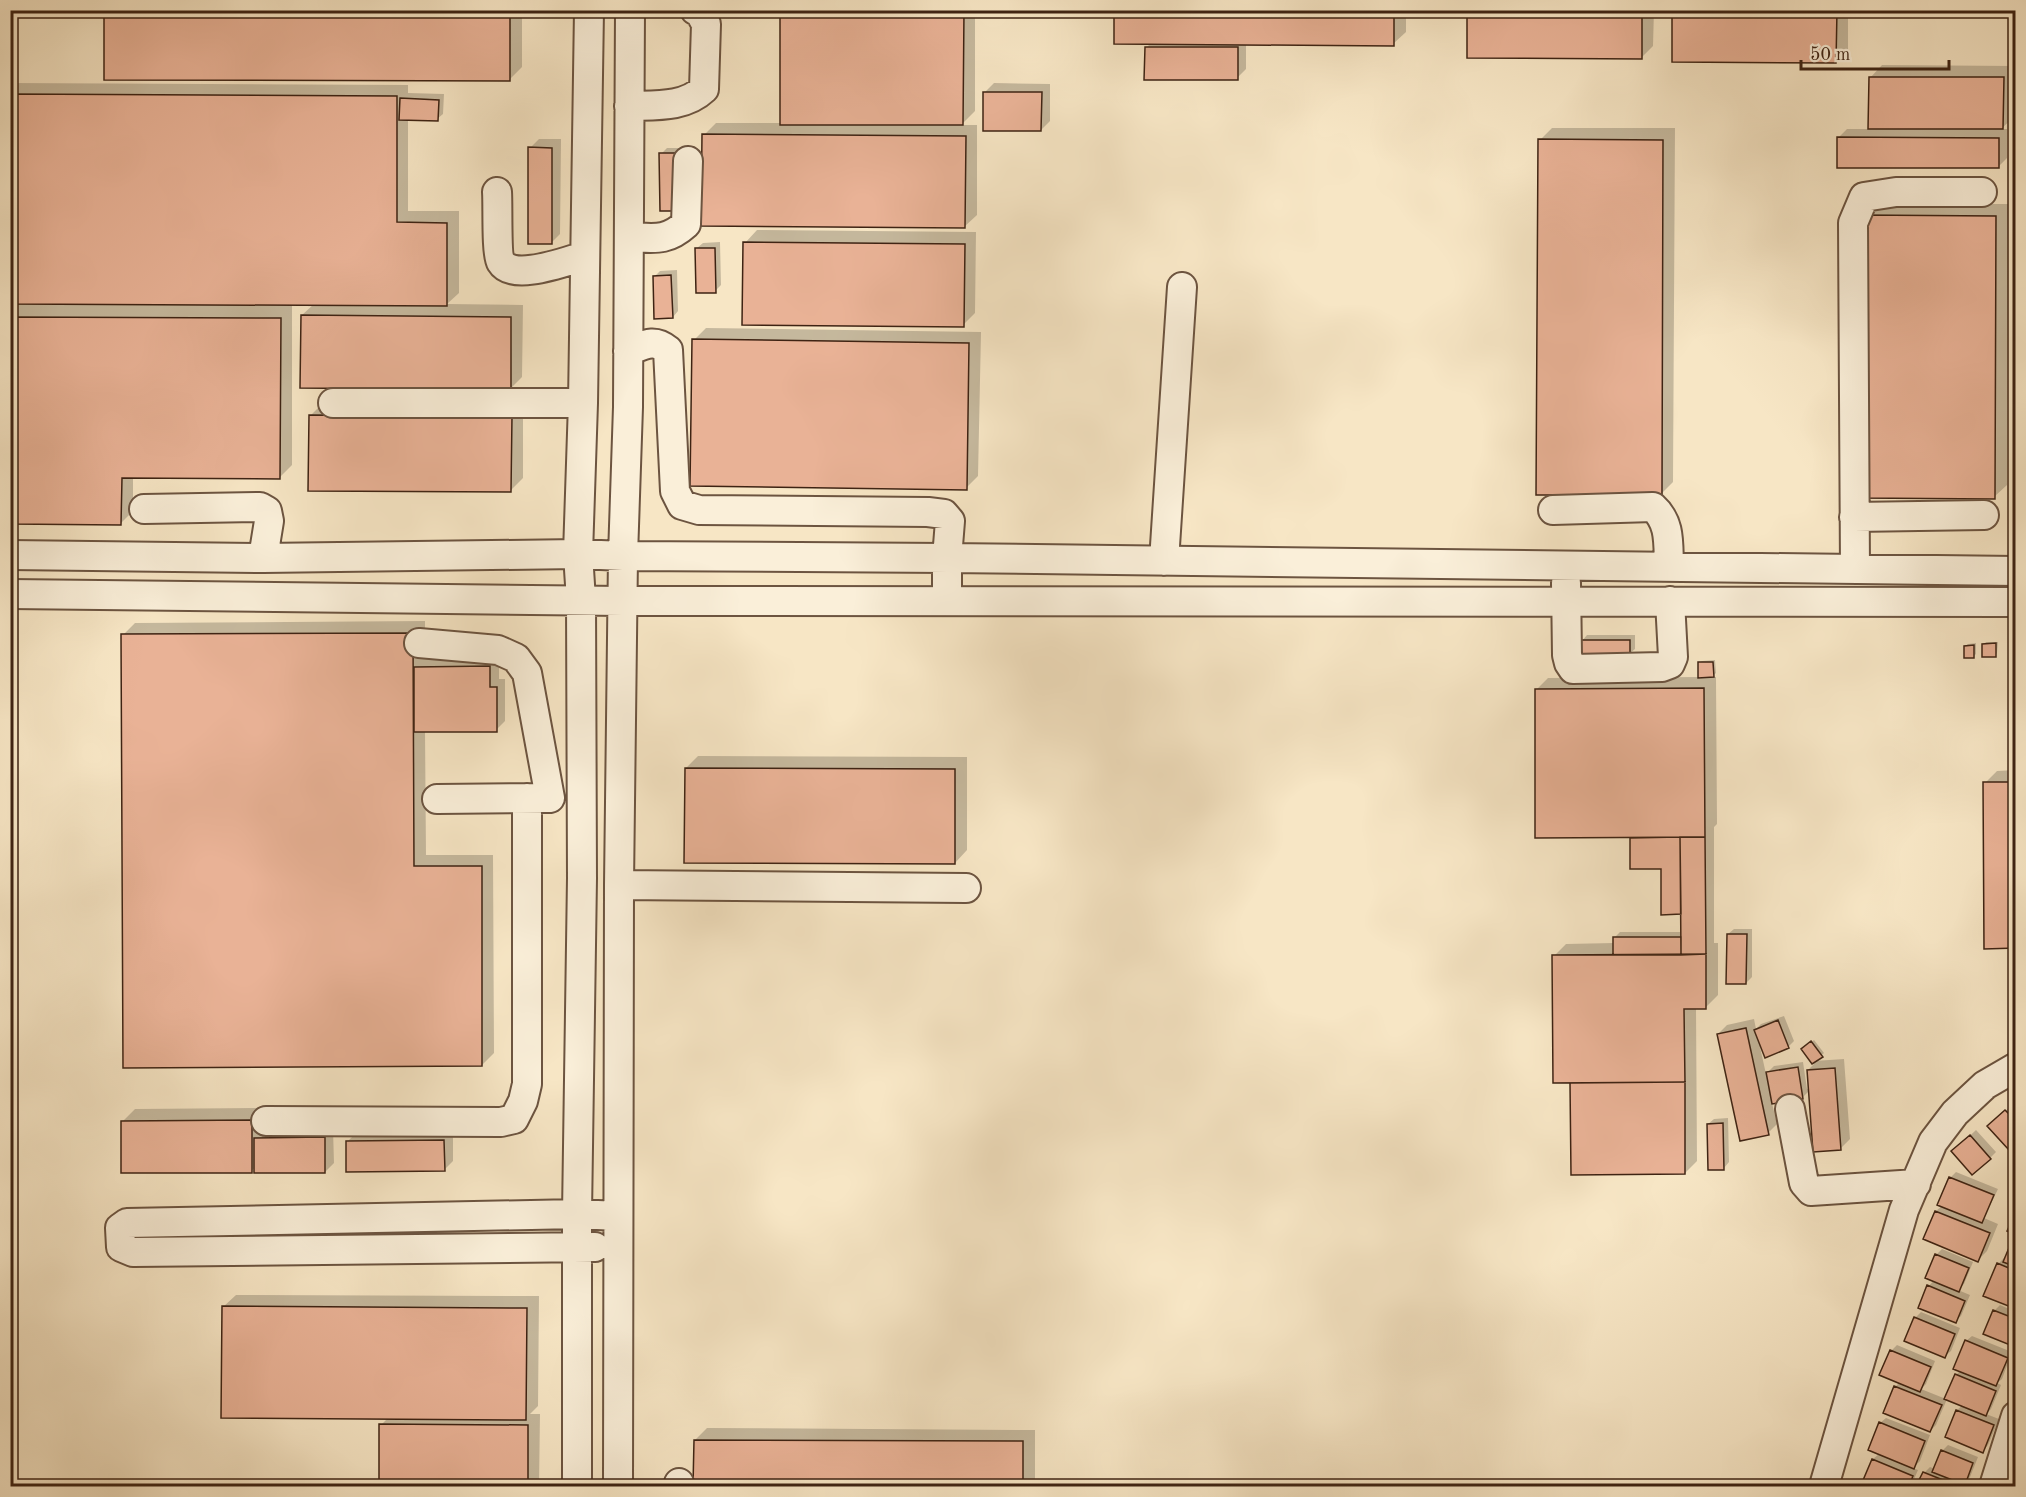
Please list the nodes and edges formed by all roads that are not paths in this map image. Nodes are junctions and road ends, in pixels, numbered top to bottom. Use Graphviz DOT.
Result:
graph roads {
  1 [pos="589,10"];
  2 [pos="630,10"];
  3 [pos="695,10"];
  4 [pos="629,106"];
  5 [pos="688,161"];
  6 [pos="497,192"];
  7 [pos="1982,192"];
  8 [pos="629,237"];
  9 [pos="585,256"];
  10 [pos="1182,286"];
  11 [pos="628,351"];
  12 [pos="333,403"];
  13 [pos="583,404"];
  14 [pos="144,509"];
  15 [pos="1553,510"];
  16 [pos="1984,515"];
  17 [pos="1854,517"];
  18 [pos="578,554"];
  19 [pos="10,555"];
  20 [pos="109,556"];
  21 [pos="623,556"];
  22 [pos="262,558"];
  23 [pos="947,558"];
  24 [pos="1164,561"];
  25 [pos="1281,562"];
  26 [pos="1567,566"];
  27 [pos="1670,567"];
  28 [pos="1855,569"];
  29 [pos="2016,571"];
  30 [pos="10,594"];
  31 [pos="105,594"];
  32 [pos="581,600"];
  33 [pos="622,601"];
  34 [pos="947,601"];
  35 [pos="1566,601"];
  36 [pos="1670,601"];
  37 [pos="1281,602"];
  38 [pos="2016,602"];
  39 [pos="419,643"];
  40 [pos="581,797"];
  41 [pos="539,798"];
  42 [pos="437,799"];
  43 [pos="619,885"];
  44 [pos="966,888"];
  45 [pos="2016,1067"];
  46 [pos="1790,1109"];
  47 [pos="266,1121"];
  48 [pos="1916,1184"];
  49 [pos="577,1214"];
  50 [pos="618,1216"];
  51 [pos="577,1246"];
  52 [pos="618,1248"];
  53 [pos="2016,1416"];
  54 [pos="577,1486"];
  55 [pos="618,1486"];
  56 [pos="1824,1486"];
  57 [pos="1994,1486"];
  1 -- 9 [label="street"];
  2 -- 4 [label="street"];
  3 -- 4 [label="street"];
  4 -- 8 [label="street"];
  5 -- 8 [label="street"];
  6 -- 9 [label="street"];
  7 -- 17 [label="street"];
  8 -- 11 [label="street"];
  9 -- 13 [label="street"];
  10 -- 24 [label="street"];
  11 -- 21 [label="street"];
  11 -- 23 [label="street"];
  12 -- 13 [label="street"];
  13 -- 18 [label="street"];
  14 -- 22 [label="street"];
  15 -- 27 [label="street"];
  16 -- 17 [label="street"];
  17 -- 28 [label="street"];
  18 -- 21 [label="street"];
  18 -- 22 [label="street"];
  18 -- 32 [label="street"];
  19 -- 20 [label="street"];
  20 -- 22 [label="street"];
  20 -- 31 [label="street"];
  21 -- 23 [label="street"];
  21 -- 33 [label="street"];
  23 -- 24 [label="street"];
  23 -- 34 [label="street"];
  24 -- 25 [label="street"];
  25 -- 26 [label="street"];
  25 -- 37 [label="street"];
  26 -- 27 [label="street"];
  26 -- 35 [label="street"];
  27 -- 28 [label="street"];
  28 -- 29 [label="street"];
  30 -- 31 [label="street"];
  31 -- 32 [label="street"];
  32 -- 33 [label="street"];
  32 -- 40 [label="street"];
  33 -- 34 [label="street"];
  33 -- 43 [label="street"];
  34 -- 37 [label="street"];
  35 -- 36 [label="street"];
  35 -- 36 [label="street"];
  35 -- 37 [label="street"];
  36 -- 38 [label="street"];
  39 -- 41 [label="street"];
  40 -- 41 [label="street"];
  40 -- 49 [label="street"];
  41 -- 42 [label="street"];
  41 -- 47 [label="street"];
  43 -- 44 [label="street"];
  43 -- 50 [label="street"];
  45 -- 48 [label="street"];
  46 -- 48 [label="street"];
  48 -- 56 [label="street"];
  49 -- 50 [label="street"];
  49 -- 51 [label="street"];
  49 -- 51 [label="street"];
  50 -- 52 [label="street"];
  51 -- 52 [label="street"];
  51 -- 54 [label="street"];
  52 -- 55 [label="street"];
  53 -- 57 [label="street"];
}
